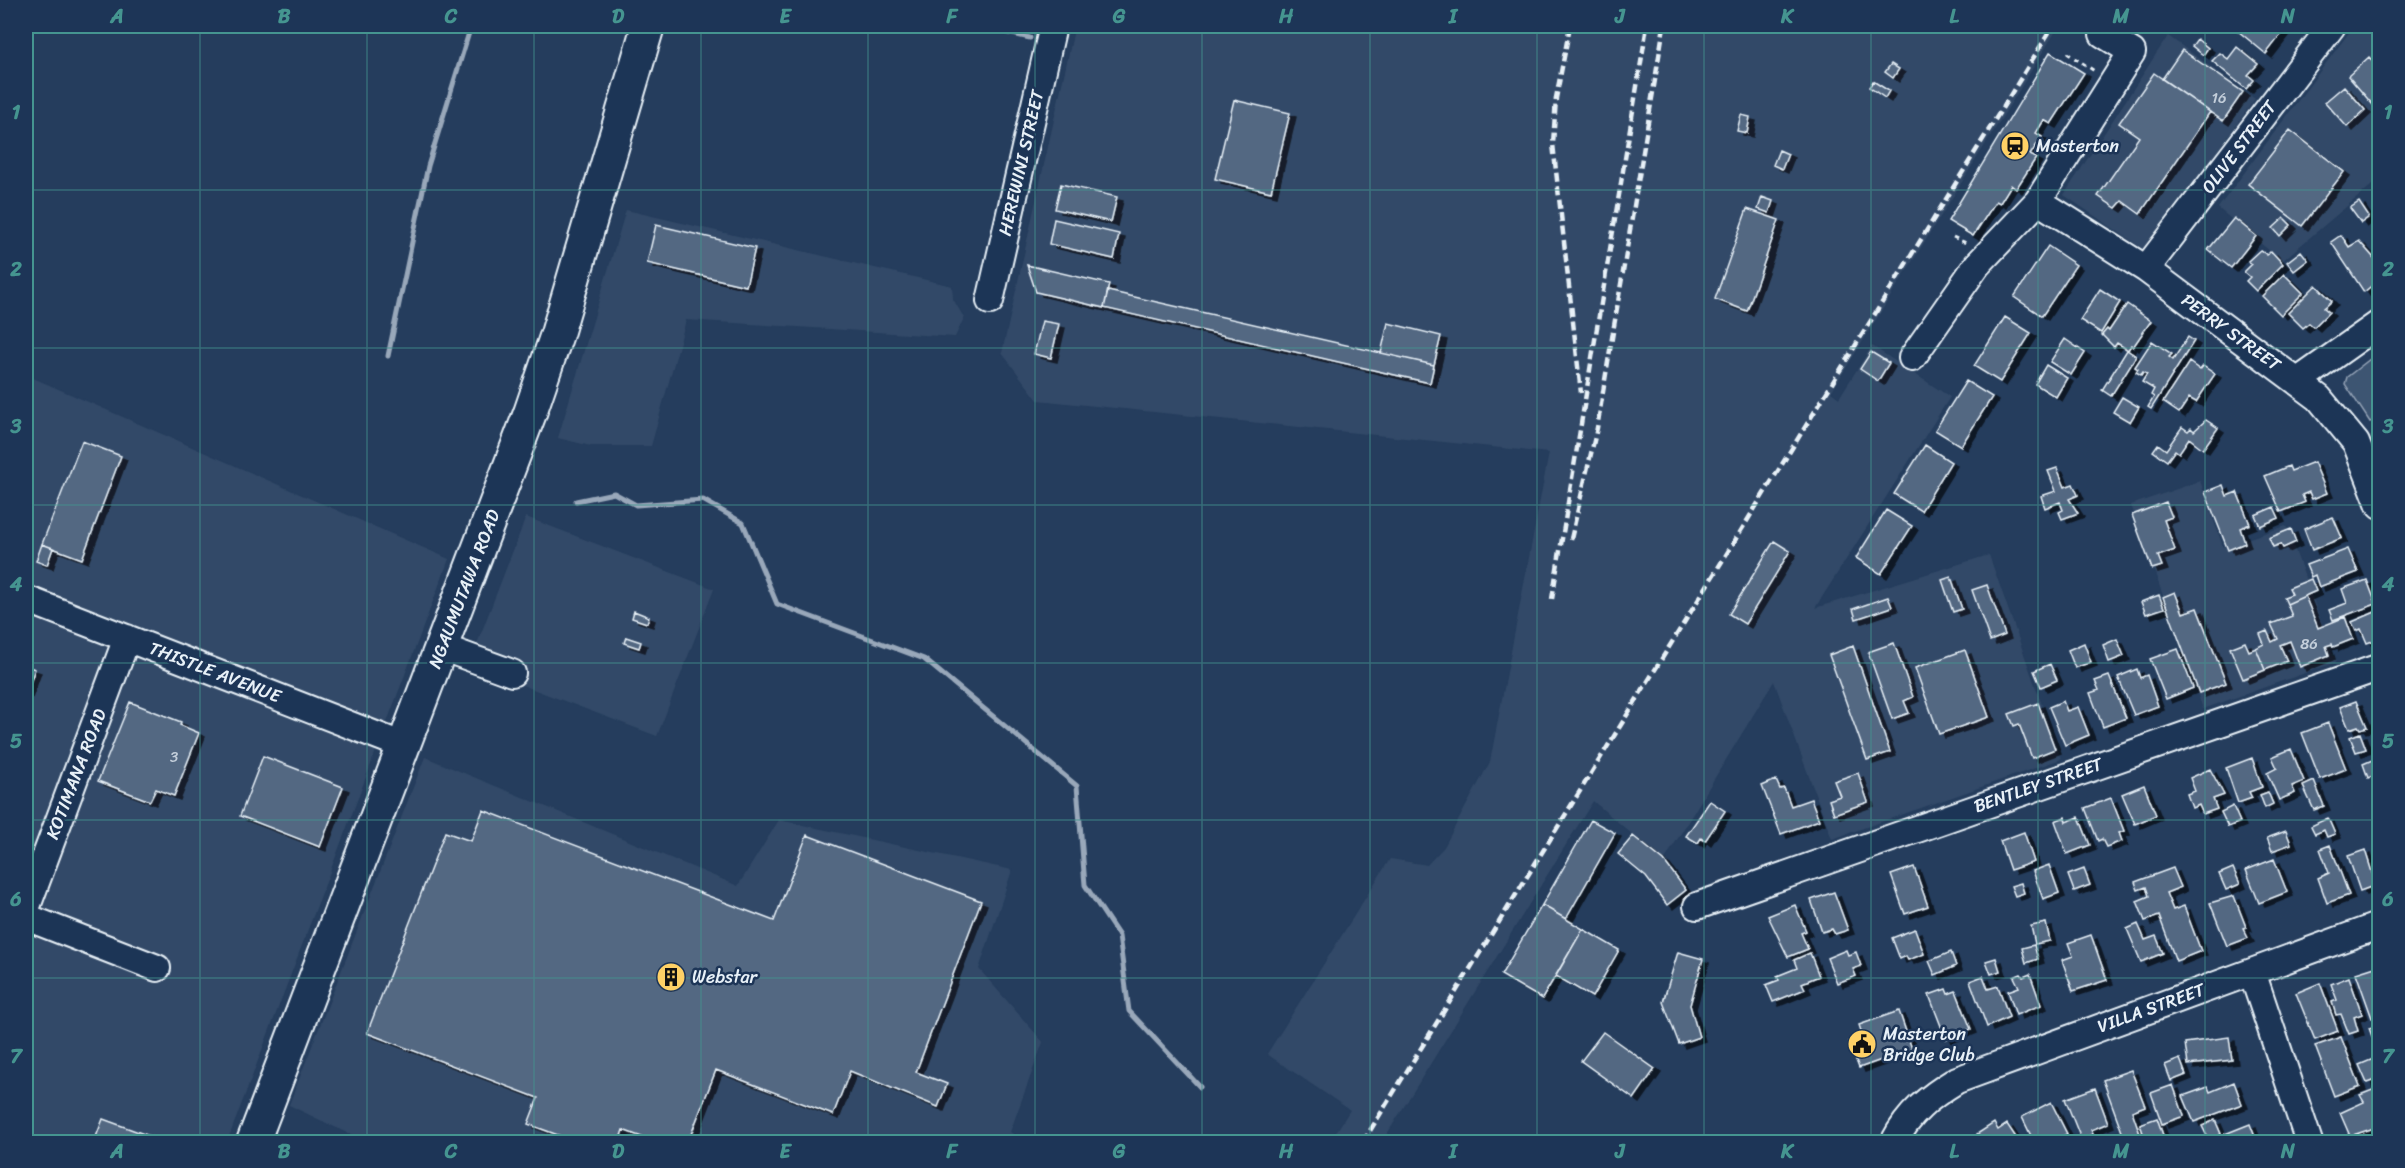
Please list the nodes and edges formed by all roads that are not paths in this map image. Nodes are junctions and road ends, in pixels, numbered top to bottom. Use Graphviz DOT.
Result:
graph roads {
  1 [pos="648,26"];
  2 [pos="1053,26"];
  3 [pos="2109,26"];
  4 [pos="2332,26"];
  5 [pos="2038,201"];
  6 [pos="2146,269"];
  7 [pos="990,301"];
  8 [pos="2379,323"];
  9 [pos="1912,358"];
  10 [pos="2298,381"];
  11 [pos="2379,505"];
  12 [pos="26,599"];
  13 [pos="127,638"];
  14 [pos="441,647"];
  15 [pos="2379,667"];
  16 [pos="512,673"];
  17 [pos="404,746"];
  18 [pos="1696,906"];
  19 [pos="26,909"];
  20 [pos="26,917"];
  21 [pos="2379,925"];
  22 [pos="157,968"];
  23 [pos="2252,972"];
  24 [pos="252,1143"];
  25 [pos="1894,1143"];
  26 [pos="2309,1143"];
  1 -- 14 [label="main road, NGAUMUTAWA ROAD"];
  2 -- 7 [label="street, HEREWINI STREET"];
  3 -- 5 [label="street"];
  4 -- 6 [label="street, OLIVE STREET"];
  5 -- 6 [label="street, PERRY STREET"];
  5 -- 9 [label="street"];
  6 -- 10 [label="street, PERRY STREET"];
  8 -- 10 [label="street"];
  10 -- 11 [label="street, PERRY STREET"];
  12 -- 13 [label="street, THISTLE AVENUE"];
  13 -- 17 [label="street, THISTLE AVENUE"];
  13 -- 19 [label="street, KOTIMANA ROAD"];
  14 -- 16 [label="street"];
  14 -- 17 [label="main road, NGAUMUTAWA ROAD"];
  15 -- 18 [label="street, BENTLEY STREET"];
  17 -- 24 [label="main road, NGAUMUTAWA ROAD"];
  20 -- 22 [label="street"];
  21 -- 23 [label="street, VILLA STREET"];
  23 -- 25 [label="street, VILLA STREET"];
  23 -- 26 [label="street"];
}
